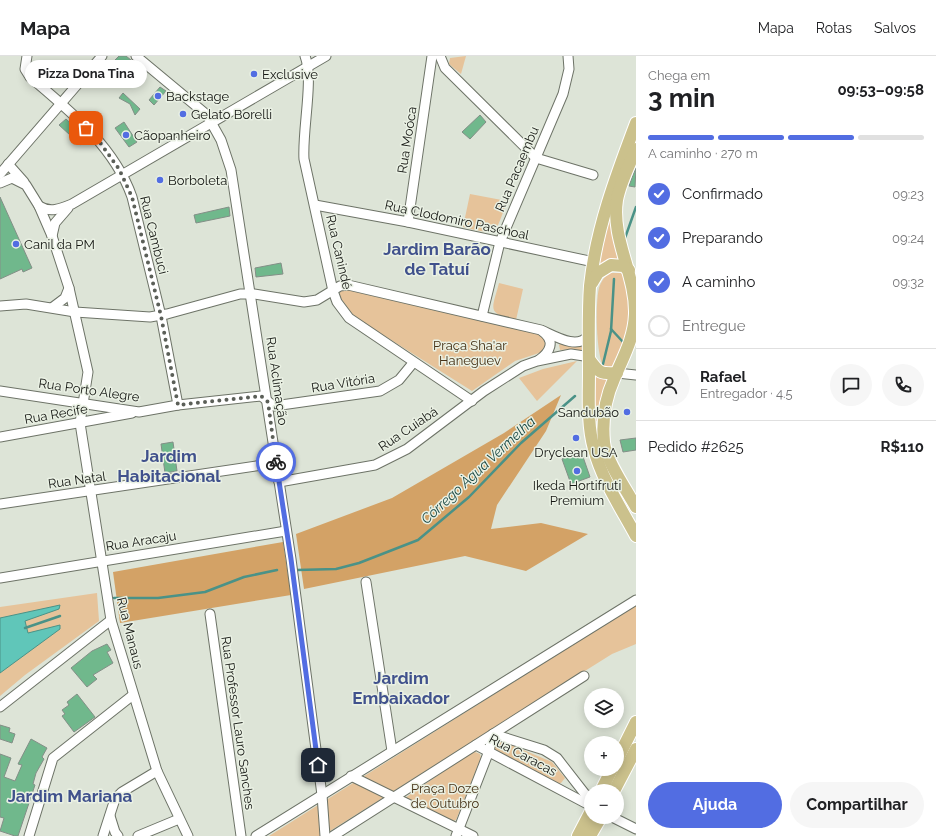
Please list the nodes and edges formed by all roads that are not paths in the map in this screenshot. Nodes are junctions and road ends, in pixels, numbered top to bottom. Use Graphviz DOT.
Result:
graph roads {
  1 [pos="102,56"];
  2 [pos="136,56"];
  3 [pos="305,56"];
  4 [pos="326,56"];
  5 [pos="440,56"];
  6 [pos="568,56"];
  7 [pos="26,59"];
  8 [pos="431,61"];
  9 [pos="308,66"];
  10 [pos="445,68"];
  11 [pos="61,104"];
  12 [pos="212,122"];
  13 [pos="636,123"];
  14 [pos="636,149"];
  15 [pos="536,158"];
  16 [pos="8,164"];
  17 [pos="0,174"];
  18 [pos="122,174"];
  19 [pos="593,175"];
  20 [pos="0,183"];
  21 [pos="26,185"];
  22 [pos="72,204"];
  23 [pos="315,205"];
  24 [pos="39,206"];
  25 [pos="408,222"];
  26 [pos="52,236"];
  27 [pos="500,242"];
  28 [pos="594,262"];
  29 [pos="633,271"];
  30 [pos="590,286"];
  31 [pos="69,288"];
  32 [pos="333,291"];
  33 [pos="249,294"];
  34 [pos="0,306"];
  35 [pos="53,307"];
  36 [pos="75,312"];
  37 [pos="161,316"];
  38 [pos="482,316"];
  39 [pos="541,330"];
  40 [pos="588,336"];
  41 [pos="589,359"];
  42 [pos="537,361"];
  43 [pos="413,363"];
  44 [pos="617,373"];
  45 [pos="636,375"];
  46 [pos="0,391"];
  47 [pos="472,401"];
  48 [pos="84,402"];
  49 [pos="268,402"];
  50 [pos="178,405"];
  51 [pos="139,412"];
  52 [pos="80,423"];
  53 [pos="0,437"];
  54 [pos="276,463"];
  55 [pos="279,482"];
  56 [pos="90,491"];
  57 [pos="0,504"];
  58 [pos="636,507"];
  59 [pos="286,530"];
  60 [pos="636,536"];
  61 [pos="101,561"];
  62 [pos="0,578"];
  63 [pos="366,582"];
  64 [pos="636,600"];
  65 [pos="210,614"];
  66 [pos="111,620"];
  67 [pos="584,676"];
  68 [pos="133,695"];
  69 [pos="0,707"];
  70 [pos="636,722"];
  71 [pos="509,724"];
  72 [pos="493,734"];
  73 [pos="505,739"];
  74 [pos="476,745"];
  75 [pos="624,746"];
  76 [pos="636,749"];
  77 [pos="392,751"];
  78 [pos="489,751"];
  79 [pos="157,771"];
  80 [pos="569,775"];
  81 [pos="351,776"];
  82 [pos="618,784"];
  83 [pos="557,787"];
  84 [pos="584,793"];
  85 [pos="322,795"];
  86 [pos="392,798"];
  87 [pos="584,802"];
  88 [pos="110,816"];
  89 [pos="179,819"];
  90 [pos="624,823"];
  91 [pos="584,824"];
  92 [pos="597,824"];
  93 [pos="636,829"];
  94 [pos="458,832"];
  95 [pos="29,836"];
  96 [pos="103,836"];
  97 [pos="118,836"];
  98 [pos="138,836"];
  99 [pos="188,836"];
  100 [pos="241,836"];
  101 [pos="256,836"];
  102 [pos="325,836"];
  103 [pos="333,836"];
  104 [pos="473,836"];
  105 [pos="578,836"];
  106 [pos="590,836"];
  1 -- 11 [label="street"];
  2 -- 12 [label="street, Rua Aclimação"];
  3 -- 9 [label="street, Rua Canindé"];
  4 -- 9 [label="street"];
  5 -- 10 [label="street"];
  6 -- 15 [label="street, Rua Pacaembu"];
  7 -- 11 [label="street, Rua Cambuci"];
  8 -- 10 [label="street"];
  8 -- 25 [label="street, Rua Moóca"];
  9 -- 12 [label="street"];
  9 -- 23 [label="street, Rua Canindé"];
  10 -- 15 [label="street"];
  11 -- 16 [label="street"];
  11 -- 18 [label="street, Rua Cambuci"];
  12 -- 18 [label="street"];
  12 -- 33 [label="street, Rua Aclimação"];
  13 -- 28 [label="main road"];
  14 -- 29 [label="main road"];
  15 -- 19 [label="street"];
  15 -- 27 [label="street, Rua Pacaembu"];
  16 -- 17 [label="street"];
  16 -- 21 [label="street, Rua Manaus"];
  18 -- 22 [label="street"];
  18 -- 37 [label="street, Rua Cambuci"];
  20 -- 21 [label="street"];
  21 -- 24 [label="street, Rua Manaus"];
  22 -- 24 [label="street"];
  22 -- 26 [label="street"];
  23 -- 25 [label="street, Rua Clodomiro Paschoal"];
  23 -- 32 [label="street, Rua Canindé"];
  24 -- 26 [label="street, Rua Manaus"];
  25 -- 27 [label="street, Rua Clodomiro Paschoal"];
  26 -- 31 [label="street, Rua Manaus"];
  27 -- 28 [label="street, Rua Clodomiro Paschoal"];
  27 -- 38 [label="street, Rua Pacaembu"];
  28 -- 30 [label="main road"];
  29 -- 30 [label="main road"];
  29 -- 44 [label="main road"];
  30 -- 40 [label="main road"];
  31 -- 35 [label="street"];
  31 -- 36 [label="street, Rua Manaus"];
  32 -- 33 [label="street"];
  32 -- 38 [label="street"];
  32 -- 43 [label="street, Rua Canindé"];
  33 -- 37 [label="street"];
  33 -- 49 [label="street, Rua Aclimação"];
  34 -- 35 [label="street"];
  35 -- 36 [label="street"];
  36 -- 37 [label="street"];
  36 -- 48 [label="street, Rua Manaus"];
  37 -- 50 [label="street, Rua Cambuci"];
  38 -- 39 [label="street"];
  39 -- 40 [label="street"];
  39 -- 42 [label="street, Rua Cuiabá"];
  40 -- 41 [label="main road"];
  41 -- 42 [label="street, Rua Cuiabá"];
  41 -- 44 [label="main road"];
  41 -- 60 [label="main road"];
  42 -- 47 [label="street, Rua Cuiabá"];
  43 -- 47 [label="street, Rua Canindé"];
  43 -- 49 [label="street, Rua Vitória"];
  44 -- 45 [label="street"];
  44 -- 58 [label="main road"];
  46 -- 48 [label="street, Rua Porto Alegre"];
  47 -- 55 [label="street, Rua Cuiabá"];
  48 -- 51 [label="street, Rua Porto Alegre"];
  48 -- 52 [label="street, Rua Manaus"];
  49 -- 50 [label="street, Rua Porto Alegre"];
  49 -- 54 [label="street, Rua Aclimação"];
  50 -- 51 [label="street, Rua Porto Alegre"];
  51 -- 52 [label="street, Rua Recife"];
  52 -- 53 [label="street, Rua Recife"];
  52 -- 56 [label="street, Rua Manaus"];
  54 -- 55 [label="street, Rua Aclimação"];
  54 -- 56 [label="street, Rua Natal"];
  55 -- 59 [label="street, Rua Aclimação"];
  56 -- 57 [label="street, Rua Natal"];
  56 -- 61 [label="street, Rua Manaus"];
  59 -- 61 [label="street, Rua Aracaju"];
  59 -- 85 [label="street, Rua Aclimação"];
  61 -- 62 [label="street, Rua Aracaju"];
  61 -- 66 [label="street, Rua Manaus"];
  63 -- 77 [label="street"];
  64 -- 77 [label="street"];
  65 -- 100 [label="street, Rua Professor Lauro Sanches"];
  66 -- 68 [label="street, Rua Manaus"];
  66 -- 69 [label="street"];
  67 -- 71 [label="street"];
  68 -- 79 [label="street, Rua Manaus"];
  68 -- 95 [label="street"];
  70 -- 75 [label="main road"];
  71 -- 72 [label="street"];
  71 -- 73 [label="street"];
  72 -- 73 [label="street"];
  72 -- 74 [label="street"];
  72 -- 78 [label="street"];
  73 -- 80 [label="street"];
  74 -- 78 [label="street, Rua Caracas"];
  74 -- 86 [label="street"];
  76 -- 82 [label="main road"];
  77 -- 81 [label="street"];
  78 -- 83 [label="street, Rua Caracas"];
  78 -- 94 [label="street"];
  79 -- 88 [label="street"];
  79 -- 89 [label="street, Rua Manaus"];
  80 -- 83 [label="street, Rua Caracas"];
  80 -- 84 [label="street"];
  81 -- 85 [label="street"];
  81 -- 86 [label="street"];
  83 -- 87 [label="street, Rua Caracas"];
  85 -- 101 [label="street"];
  85 -- 102 [label="street, Rua Aclimação"];
  86 -- 94 [label="street"];
  86 -- 103 [label="street"];
  88 -- 96 [label="street"];
  88 -- 97 [label="street"];
  89 -- 98 [label="street"];
  89 -- 99 [label="street, Rua Manaus"];
  90 -- 93 [label="street"];
  91 -- 105 [label="main road"];
  92 -- 106 [label="main road"];
  94 -- 104 [label="street"];
}
